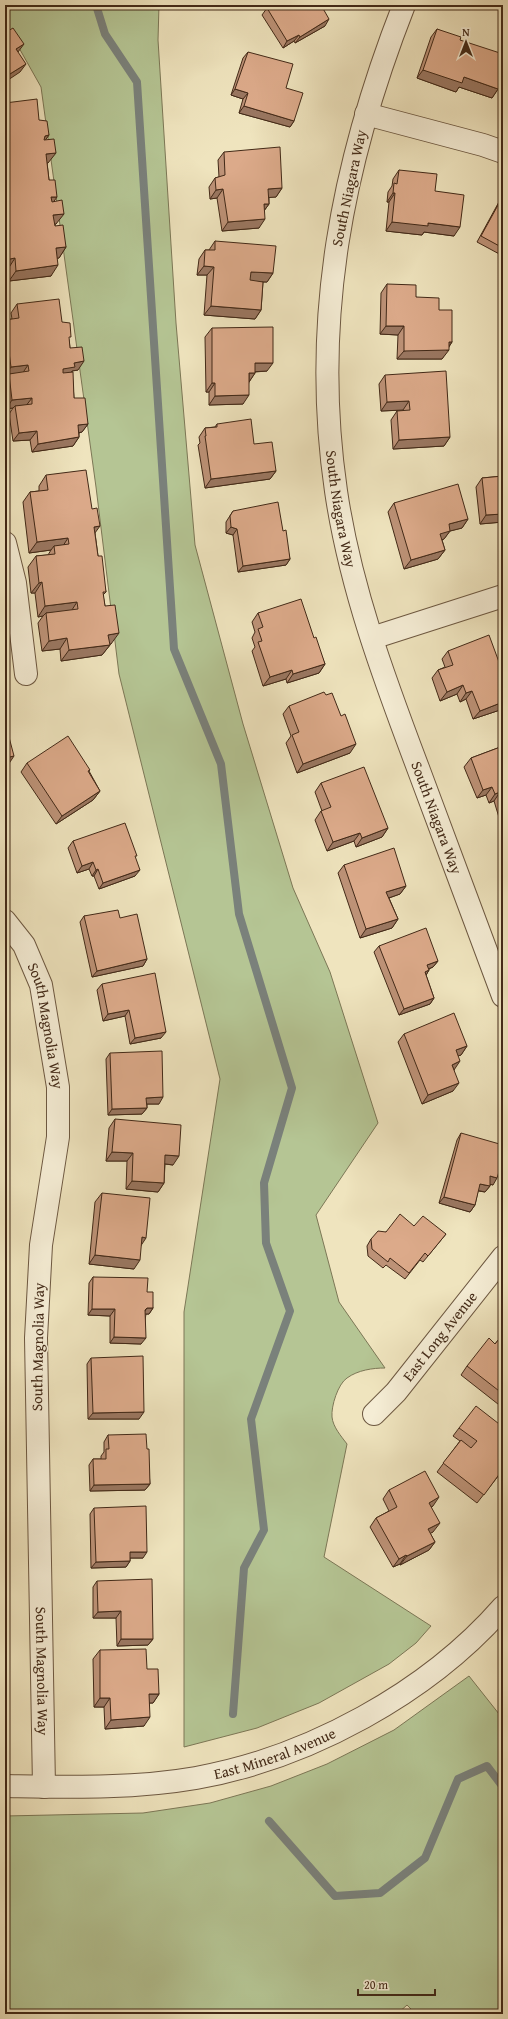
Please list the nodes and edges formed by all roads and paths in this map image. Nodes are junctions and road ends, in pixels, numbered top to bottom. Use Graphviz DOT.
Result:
graph roads {
  1 [pos="404,5"];
  2 [pos="366,114"];
  3 [pos="503,152"];
  4 [pos="5,543"];
  5 [pos="503,596"];
  6 [pos="372,638"];
  7 [pos="26,674"];
  8 [pos="5,921"];
  9 [pos="503,996"];
  10 [pos="503,1257"];
  11 [pos="374,1414"];
  12 [pos="503,1607"];
  13 [pos="5,1786"];
  14 [pos="44,1787"];
  1 -- 2 [label="street, South Niagara Way"];
  2 -- 3 [label="street"];
  2 -- 6 [label="street, South Niagara Way"];
  4 -- 7 [label="street"];
  5 -- 6 [label="street"];
  6 -- 9 [label="street, South Niagara Way"];
  8 -- 14 [label="street, South Magnolia Way"];
  10 -- 11 [label="street, East Long Avenue"];
  12 -- 14 [label="street, East Mineral Avenue"];
  13 -- 14 [label="street, East Mineral Avenue"];
}
